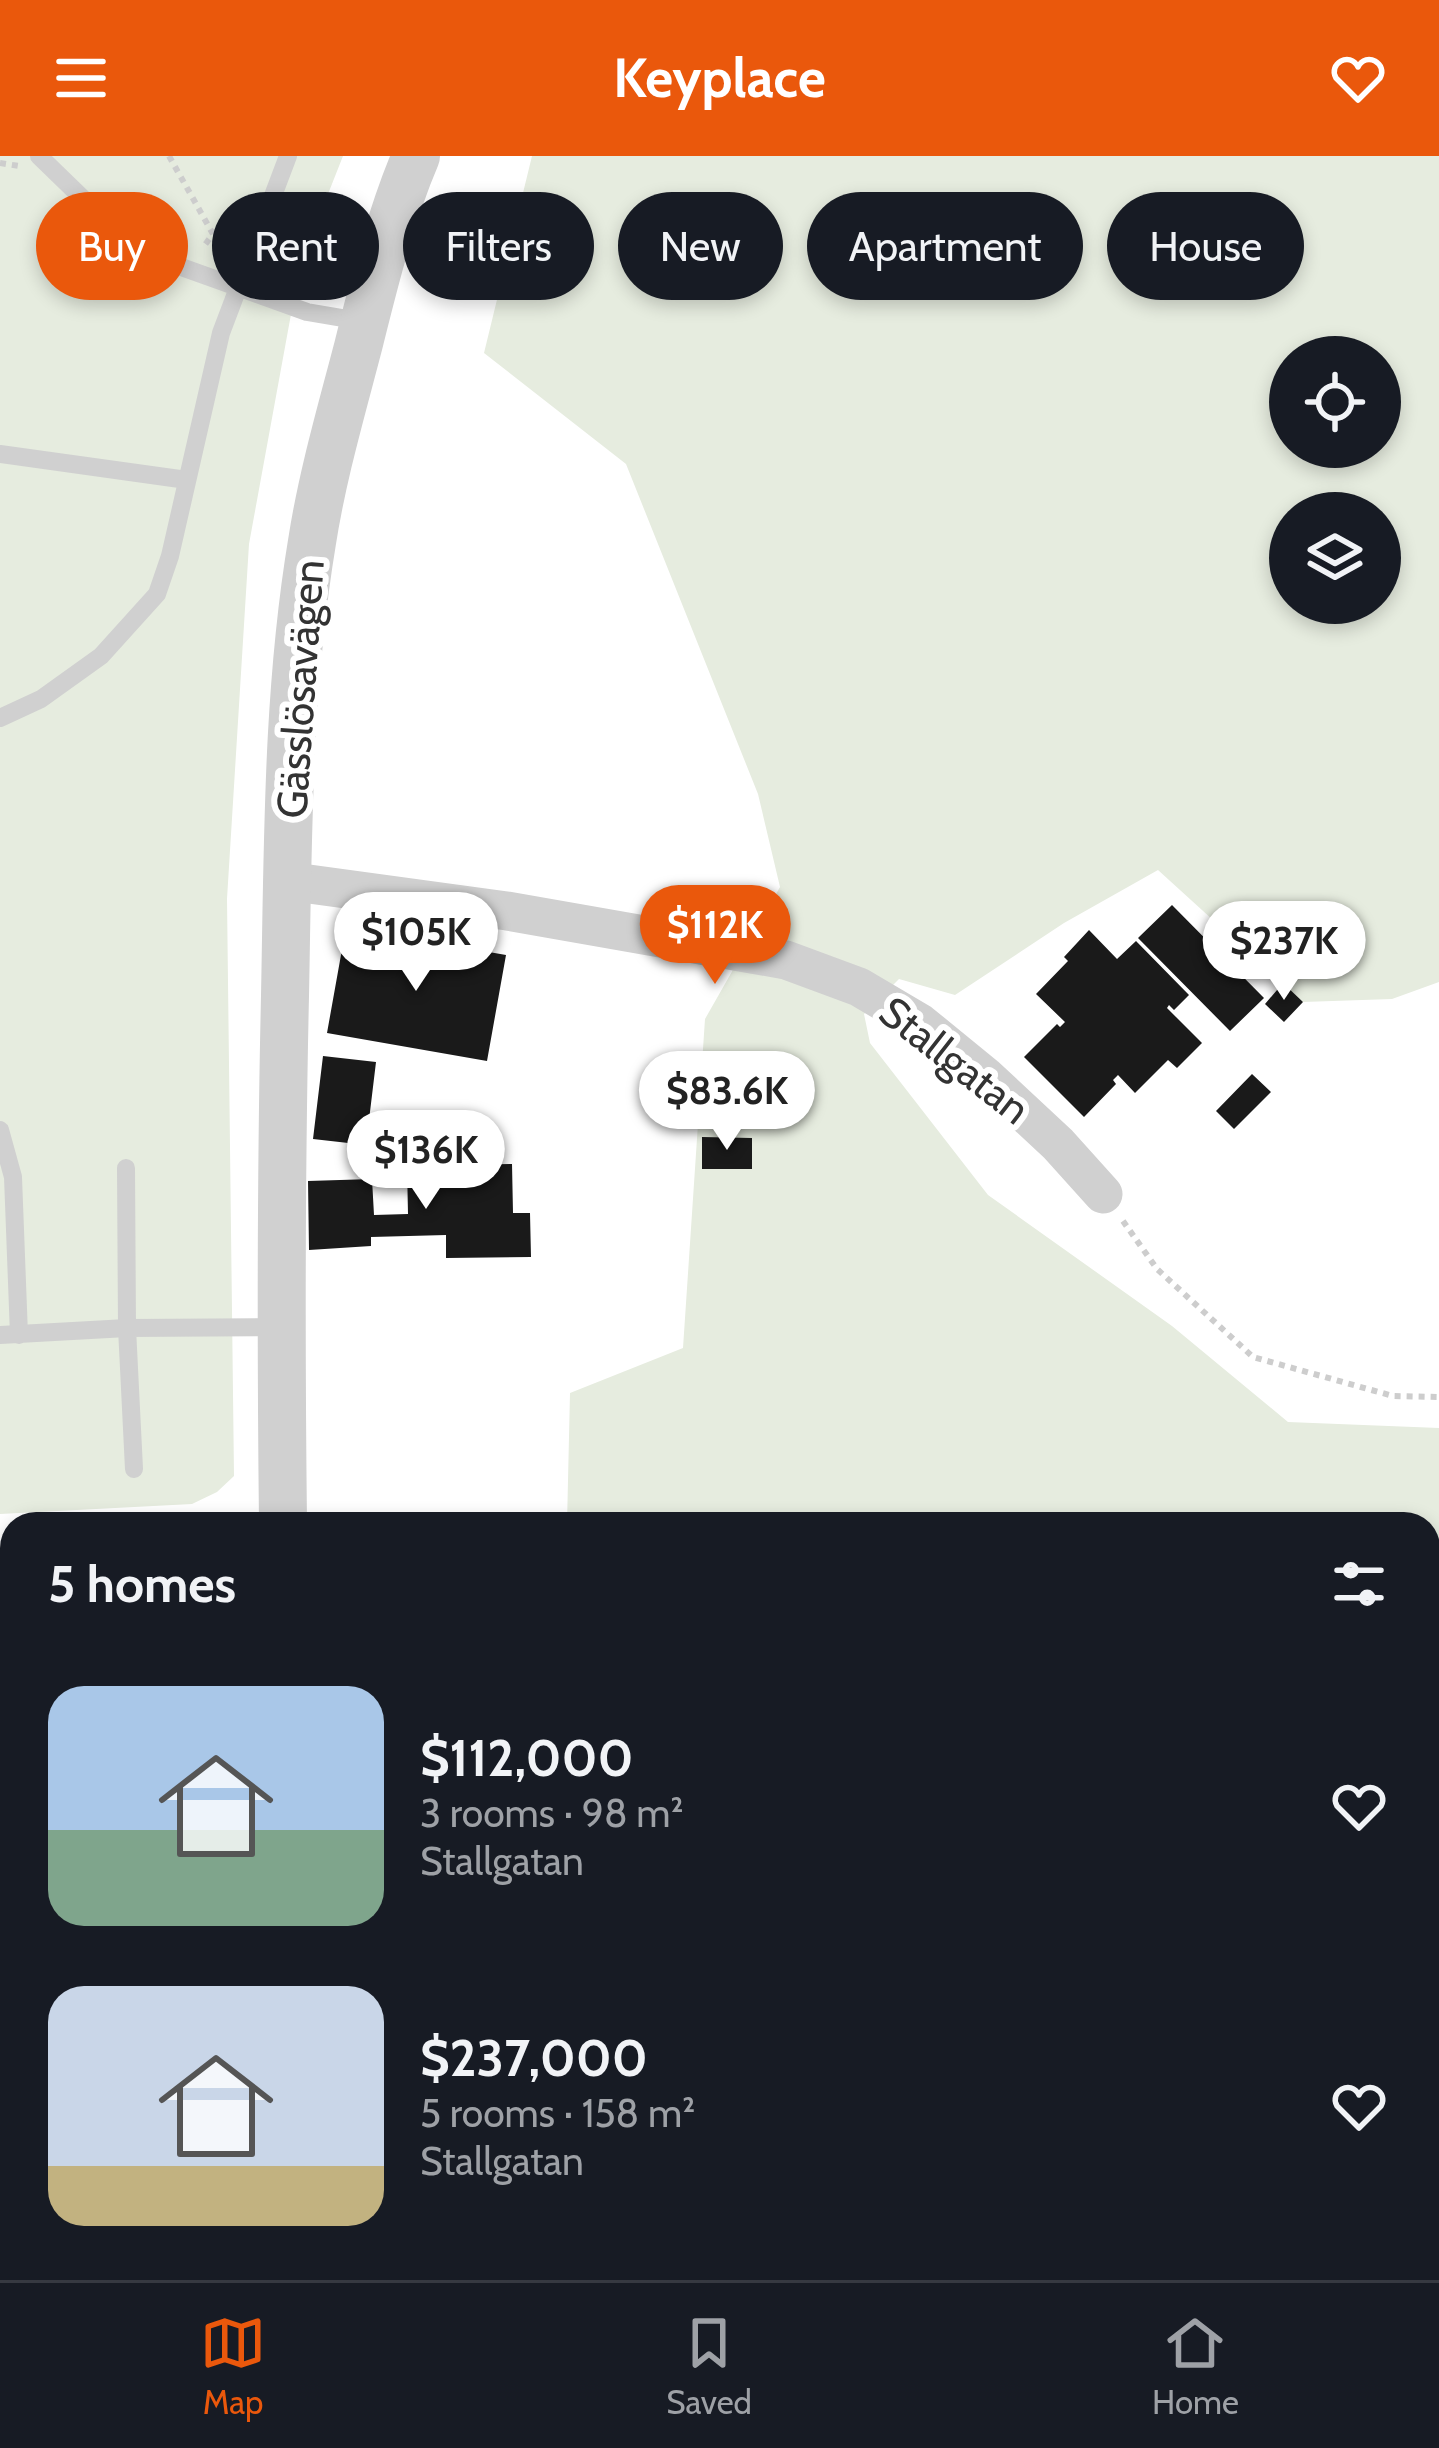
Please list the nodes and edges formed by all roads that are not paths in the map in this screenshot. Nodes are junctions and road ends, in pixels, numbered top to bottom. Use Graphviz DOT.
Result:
graph roads {
  1 [pos="39,156"];
  2 [pos="288,156"];
  3 [pos="416,156"];
  4 [pos="275,192"];
  5 [pos="212,278"];
  6 [pos="235,300"];
  7 [pos="274,300"];
  8 [pos="364,321"];
  9 [pos="0,454"];
  10 [pos="187,480"];
  11 [pos="0,718"];
  12 [pos="287,881"];
  13 [pos="0,1130"];
  14 [pos="127,1168"];
  15 [pos="1103,1194"];
  16 [pos="282,1327"];
  17 [pos="127,1328"];
  18 [pos="9,1335"];
  19 [pos="134,1468"];
  20 [pos="283,1512"];
  1 -- 5 [label="lane"];
  2 -- 4 [label="lane"];
  3 -- 8 [label="street, Gässlösavägen"];
  6 -- 10 [label="lane"];
  7 -- 8 [label="lane"];
  8 -- 12 [label="street, Gässlösavägen"];
  9 -- 10 [label="lane"];
  10 -- 11 [label="lane"];
  12 -- 15 [label="street, Stallgatan"];
  12 -- 16 [label="street, Gässlösavägen"];
  13 -- 18 [label="lane"];
  14 -- 17 [label="lane"];
  16 -- 17 [label="lane"];
  16 -- 20 [label="street, Gässlösavägen"];
  17 -- 18 [label="lane"];
  17 -- 19 [label="lane"];
}
